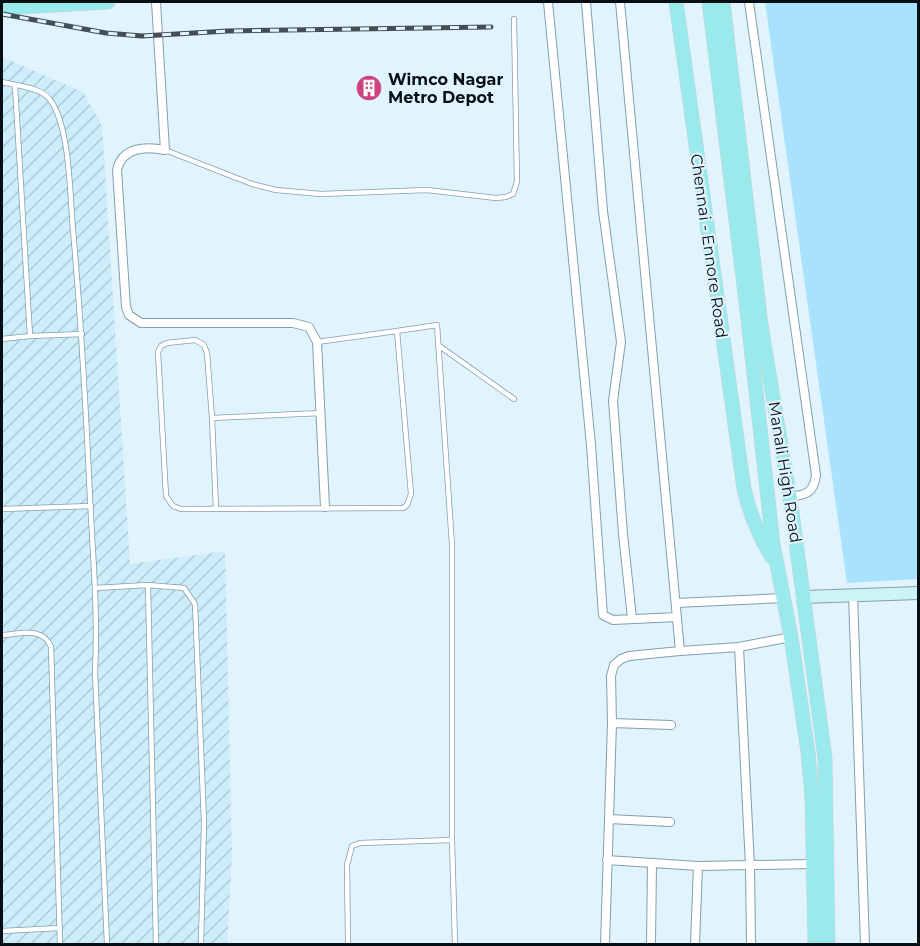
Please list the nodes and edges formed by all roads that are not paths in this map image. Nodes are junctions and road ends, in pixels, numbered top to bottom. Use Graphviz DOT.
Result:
graph roads {
  1 [pos="108,2"];
  2 [pos="156,2"];
  3 [pos="548,2"];
  4 [pos="586,2"];
  5 [pos="620,2"];
  6 [pos="676,2"];
  7 [pos="709,2"];
  8 [pos="723,2"];
  9 [pos="749,2"];
  10 [pos="2,8"];
  11 [pos="514,19"];
  12 [pos="2,82"];
  13 [pos="15,86"];
  14 [pos="165,150"];
  15 [pos="397,331"];
  16 [pos="82,334"];
  17 [pos="30,336"];
  18 [pos="2,339"];
  19 [pos="317,342"];
  20 [pos="438,345"];
  21 [pos="514,399"];
  22 [pos="322,413"];
  23 [pos="212,418"];
  24 [pos="764,454"];
  25 [pos="739,456"];
  26 [pos="767,486"];
  27 [pos="744,489"];
  28 [pos="790,501"];
  29 [pos="91,507"];
  30 [pos="325,507"];
  31 [pos="2,509"];
  32 [pos="216,509"];
  33 [pos="771,510"];
  34 [pos="800,564"];
  35 [pos="778,567"];
  36 [pos="148,585"];
  37 [pos="95,588"];
  38 [pos="918,593"];
  39 [pos="853,595"];
  40 [pos="804,597"];
  41 [pos="784,598"];
  42 [pos="676,603"];
  43 [pos="678,617"];
  44 [pos="632,618"];
  45 [pos="2,636"];
  46 [pos="791,638"];
  47 [pos="739,647"];
  48 [pos="680,651"];
  49 [pos="612,723"];
  50 [pos="671,725"];
  51 [pos="609,819"];
  52 [pos="670,822"];
  53 [pos="452,840"];
  54 [pos="607,860"];
  55 [pos="652,863"];
  56 [pos="813,864"];
  57 [pos="698,866"];
  58 [pos="750,866"];
  59 [pos="60,928"];
  60 [pos="2,931"];
  61 [pos="60,945"];
  62 [pos="107,945"];
  63 [pos="156,945"];
  64 [pos="201,945"];
  65 [pos="348,945"];
  66 [pos="455,945"];
  67 [pos="605,945"];
  68 [pos="651,945"];
  69 [pos="695,945"];
  70 [pos="752,945"];
  71 [pos="815,945"];
  72 [pos="828,945"];
  73 [pos="865,945"];
  1 -- 10 [label="main road"];
  2 -- 14 [label="street"];
  3 -- 44 [label="street"];
  4 -- 44 [label="street"];
  5 -- 42 [label="street"];
  6 -- 25 [label="main road, Chennai - Ennore Road"];
  7 -- 24 [label="main road, Manali High Road"];
  8 -- 28 [label="main road, Manali High Road"];
  9 -- 28 [label="street"];
  11 -- 14 [label="lane"];
  12 -- 13 [label="lane"];
  13 -- 16 [label="lane"];
  13 -- 17 [label="lane"];
  14 -- 19 [label="street"];
  15 -- 19 [label="lane"];
  15 -- 20 [label="lane"];
  15 -- 30 [label="lane"];
  16 -- 17 [label="lane"];
  16 -- 29 [label="lane"];
  17 -- 18 [label="lane"];
  19 -- 22 [label="street"];
  20 -- 21 [label="lane"];
  20 -- 53 [label="lane"];
  22 -- 23 [label="lane"];
  22 -- 30 [label="street"];
  23 -- 32 [label="lane"];
  23 -- 32 [label="lane"];
  24 -- 25 [label="main road"];
  24 -- 26 [label="main road, Manali High Road"];
  25 -- 27 [label="main road, Chennai - Ennore Road"];
  26 -- 27 [label="main road"];
  26 -- 33 [label="main road, Manali High Road"];
  27 -- 35 [label="main road, Chennai - Ennore Road"];
  28 -- 33 [label="main road"];
  28 -- 34 [label="main road, Manali High Road"];
  29 -- 31 [label="lane"];
  29 -- 37 [label="lane"];
  30 -- 32 [label="lane"];
  33 -- 35 [label="main road, Manali High Road"];
  34 -- 35 [label="main road"];
  34 -- 40 [label="main road, Manali High Road"];
  35 -- 41 [label="main road, Manali High Road"];
  36 -- 37 [label="lane"];
  36 -- 63 [label="lane"];
  36 -- 64 [label="lane"];
  37 -- 62 [label="lane"];
  38 -- 39 [label="street"];
  39 -- 40 [label="street"];
  39 -- 73 [label="street"];
  40 -- 72 [label="main road, Manali High Road"];
  41 -- 42 [label="street"];
  41 -- 46 [label="main road, Manali High Road"];
  42 -- 43 [label="street"];
  43 -- 44 [label="street"];
  43 -- 48 [label="street"];
  45 -- 59 [label="lane"];
  46 -- 47 [label="street"];
  46 -- 56 [label="main road, Manali High Road"];
  47 -- 48 [label="street"];
  47 -- 58 [label="street"];
  48 -- 49 [label="street"];
  49 -- 50 [label="street"];
  49 -- 51 [label="street"];
  51 -- 52 [label="street"];
  51 -- 54 [label="street"];
  53 -- 65 [label="lane"];
  53 -- 66 [label="lane"];
  54 -- 55 [label="street"];
  54 -- 67 [label="street"];
  55 -- 57 [label="street"];
  55 -- 68 [label="street"];
  56 -- 58 [label="street"];
  56 -- 71 [label="main road, Manali High Road"];
  57 -- 58 [label="street"];
  57 -- 69 [label="street"];
  58 -- 70 [label="street"];
  59 -- 60 [label="lane"];
  59 -- 61 [label="lane"];
}
